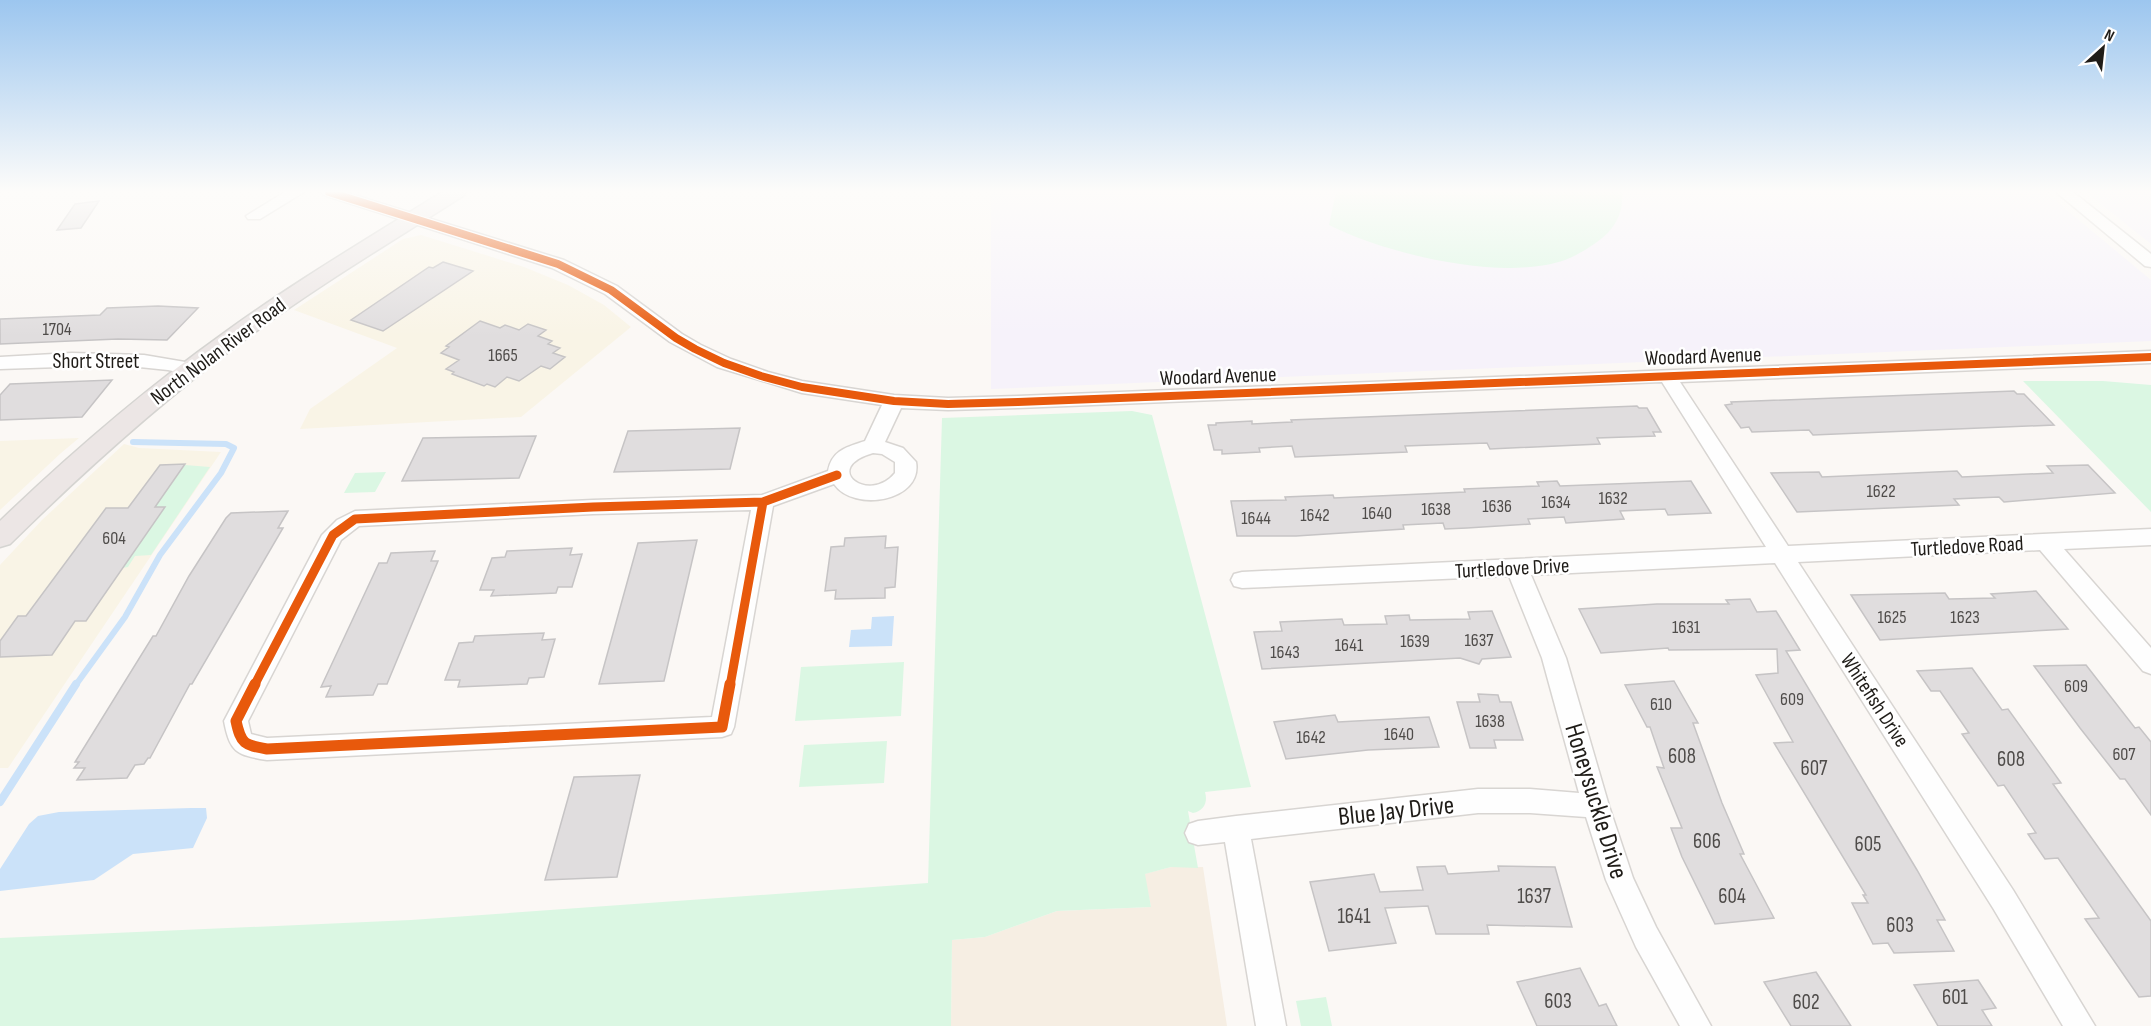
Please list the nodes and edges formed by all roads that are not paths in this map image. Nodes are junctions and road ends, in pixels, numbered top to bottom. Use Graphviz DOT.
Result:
graph roads {
  1 [pos="381,240"];
  2 [pos="481,240"];
  3 [pos="2124,240"];
  4 [pos="2151,262"];
  5 [pos="2151,357"];
  6 [pos="0,363"];
  7 [pos="190,369"];
  8 [pos="1666,376"];
  9 [pos="894,402"];
  10 [pos="873,446"];
  11 [pos="837,475"];
  12 [pos="763,502"];
  13 [pos="0,537"];
  14 [pos="2151,537"];
  15 [pos="2045,542"];
  16 [pos="1782,554"];
  17 [pos="1517,568"];
  18 [pos="1242,580"];
  19 [pos="2151,664"];
  20 [pos="1596,806"];
  21 [pos="1236,828"];
  22 [pos="1197,833"];
  23 [pos="1270,1026"];
  24 [pos="1696,1026"];
  25 [pos="2080,1026"];
  1 -- 7 [label="main road, North Nolan River Road"];
  2 -- 9 [label="street, Woodard Avenue"];
  3 -- 4 [label="street"];
  5 -- 8 [label="street, Woodard Avenue"];
  6 -- 7 [label="street, Short Street"];
  7 -- 13 [label="main road, North Nolan River Road"];
  8 -- 9 [label="street, Woodard Avenue"];
  8 -- 16 [label="street, Whitefish Drive"];
  9 -- 10 [label="street"];
  10 -- 11 [label="street"];
  10 -- 11 [label="street"];
  11 -- 12 [label="street"];
  12 -- 12 [label="street"];
  14 -- 15 [label="street, Turtledove Road"];
  15 -- 16 [label="street, Turtledove Road"];
  15 -- 19 [label="street"];
  16 -- 17 [label="street, Turtledove Drive"];
  16 -- 25 [label="street, Whitefish Drive"];
  17 -- 18 [label="street, Turtledove Drive"];
  17 -- 20 [label="street, Honeysuckle Drive"];
  20 -- 21 [label="street, Blue Jay Drive"];
  20 -- 24 [label="street, Honeysuckle Drive"];
  21 -- 22 [label="street, Blue Jay Drive"];
  21 -- 23 [label="street"];
}
